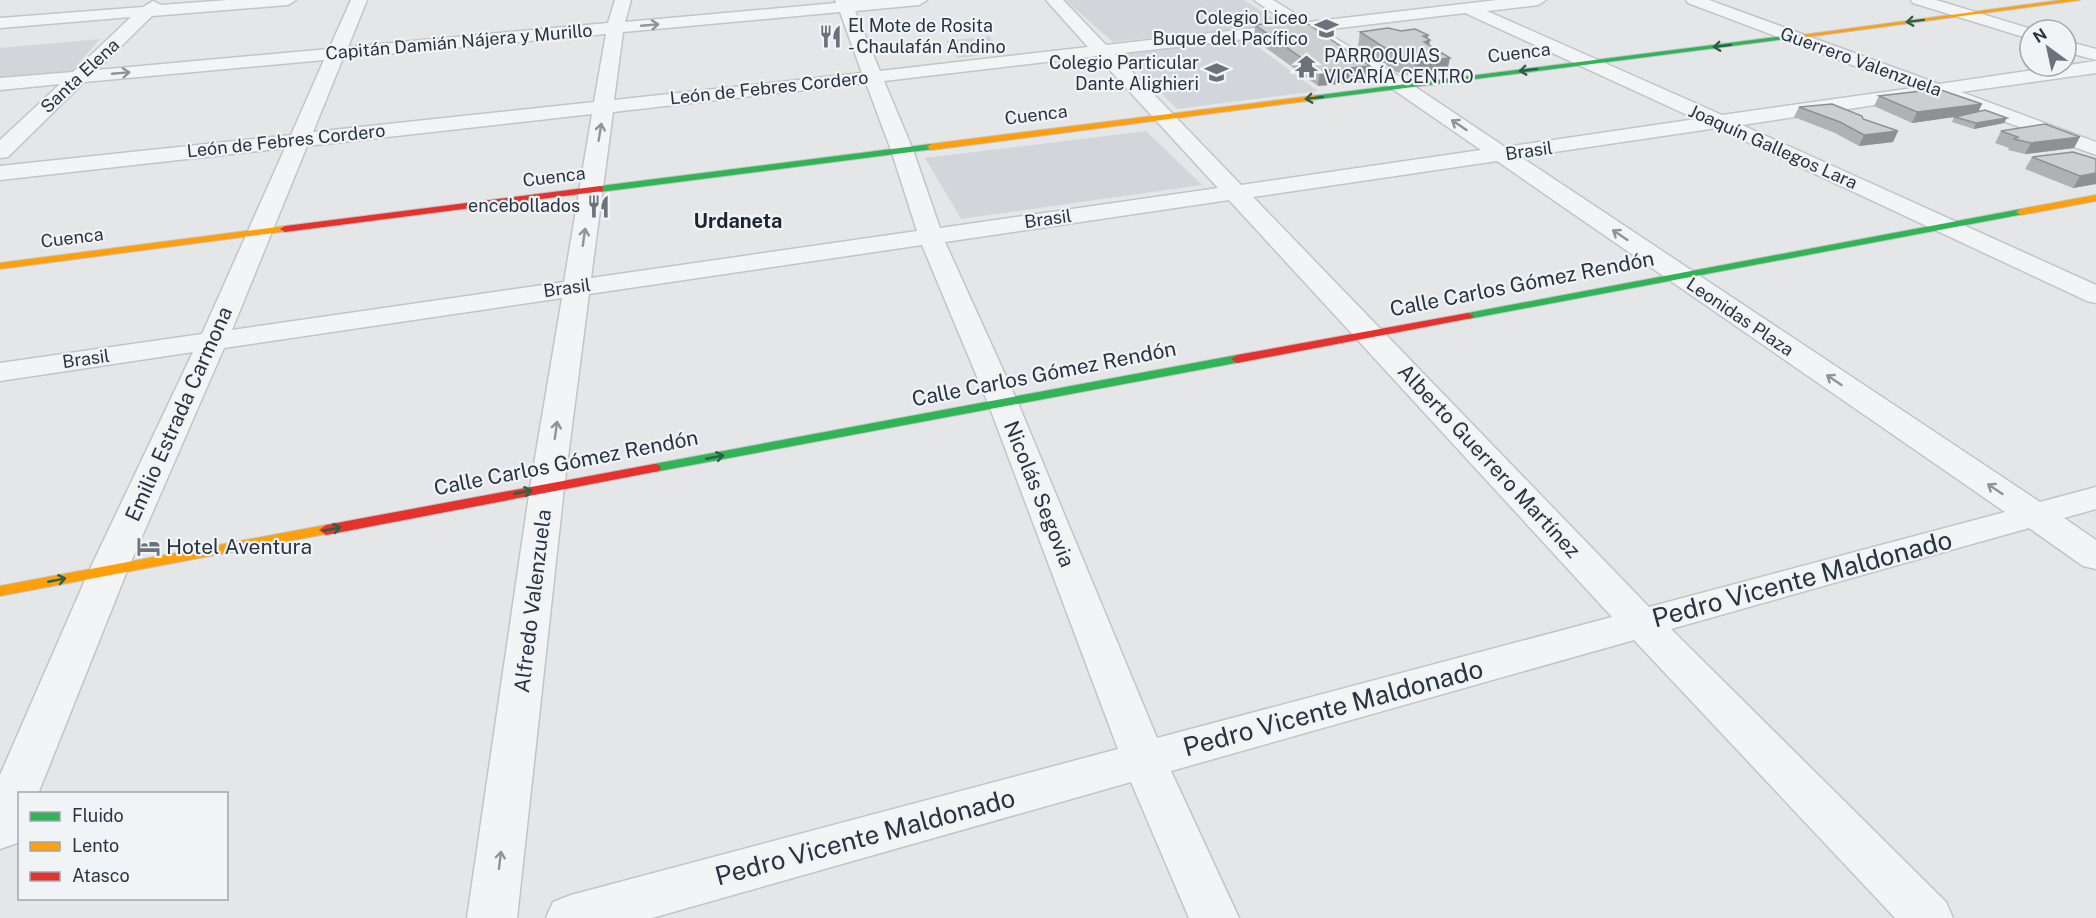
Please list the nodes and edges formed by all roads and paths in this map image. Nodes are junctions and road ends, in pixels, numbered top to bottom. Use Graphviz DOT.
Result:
graph roads {
  1 [pos="288,0"];
  2 [pos="358,0"];
  3 [pos="623,0"];
  4 [pos="919,0"];
  5 [pos="1054,0"];
  6 [pos="1262,0"];
  7 [pos="1538,0"];
  8 [pos="1694,0"];
  9 [pos="1919,0"];
  10 [pos="2078,0"];
  11 [pos="844,3"];
  12 [pos="1459,4"];
  13 [pos="154,5"];
  14 [pos="1964,14"];
  15 [pos="0,23"];
  16 [pos="1303,26"];
  17 [pos="615,28"];
  18 [pos="2018,30"];
  19 [pos="1792,37"];
  20 [pos="1101,50"];
  21 [pos="2078,50"];
  22 [pos="338,53"];
  23 [pos="2096,55"];
  24 [pos="1588,62"];
  25 [pos="2096,67"];
  26 [pos="78,77"];
  27 [pos="874,77"];
  28 [pos="0,84"];
  29 [pos="1401,86"];
  30 [pos="1940,91"];
  31 [pos="604,106"];
  32 [pos="1164,117"];
  33 [pos="1719,122"];
  34 [pos="301,139"];
  35 [pos="902,150"];
  36 [pos="2096,150"];
  37 [pos="0,152"];
  38 [pos="1502,155"];
  39 [pos="0,173"];
  40 [pos="591,190"];
  41 [pos="1236,193"];
  42 [pos="2096,198"];
  43 [pos="1948,225"];
  44 [pos="259,233"];
  45 [pos="930,235"];
  46 [pos="0,266"];
  47 [pos="1679,276"];
  48 [pos="577,286"];
  49 [pos="2096,295"];
  50 [pos="1368,334"];
  51 [pos="213,341"];
  52 [pos="0,372"];
  53 [pos="1003,403"];
  54 [pos="547,488"];
  55 [pos="2096,498"];
  56 [pos="2034,515"];
  57 [pos="2096,557"];
  58 [pos="108,571"];
  59 [pos="0,591"];
  60 [pos="1641,623"];
  61 [pos="1144,760"];
  62 [pos="0,829"];
  63 [pos="492,918"];
  64 [pos="571,918"];
  65 [pos="1214,918"];
  66 [pos="1928,918"];
  1 -- 13 [label="street"];
  2 -- 22 [label="street, Emilio Estrada Carmona"];
  3 -- 17 [label="street, Alfredo Valenzuela"];
  4 -- 11 [label="street, Capitán Damián Nájera y Murillo"];
  5 -- 20 [label="street, Alberto Guerrero Martínez"];
  6 -- 16 [label="street, Leonidas Plaza"];
  7 -- 12 [label="street, León de Febres Cordero"];
  8 -- 19 [label="street, Guerrero Valenzuela"];
  9 -- 14 [label="street"];
  10 -- 14 [label="main road, Cuenca"];
  17 -- 11 [label="street, Capitán Damián Nájera y Murillo, one-way"];
  11 -- 27 [label="street, Nicolás Segovia"];
  12 -- 16 [label="street, León de Febres Cordero"];
  12 -- 24 [label="street, Joaquín Gallegos Lara"];
  13 -- 15 [label="street"];
  13 -- 26 [label="street, Santa Elena"];
  14 -- 18 [label="street"];
  14 -- 19 [label="main road, Cuenca, one-way"];
  16 -- 20 [label="street, León de Febres Cordero"];
  16 -- 29 [label="street, Leonidas Plaza"];
  17 -- 22 [label="street, Capitán Damián Nájera y Murillo"];
  17 -- 31 [label="street, Alfredo Valenzuela"];
  19 -- 24 [label="main road, Cuenca, one-way"];
  19 -- 30 [label="street, Guerrero Valenzuela"];
  20 -- 27 [label="street, León de Febres Cordero"];
  20 -- 32 [label="street, Alberto Guerrero Martínez"];
  21 -- 23 [label="street"];
  26 -- 22 [label="street, Capitán Damián Nájera y Murillo, one-way"];
  22 -- 34 [label="street, Emilio Estrada Carmona"];
  24 -- 29 [label="main road, Cuenca, one-way"];
  24 -- 33 [label="street, Joaquín Gallegos Lara"];
  25 -- 30 [label="street, Brasil"];
  26 -- 28 [label="street, Capitán Damián Nájera y Murillo"];
  26 -- 37 [label="street, Santa Elena"];
  27 -- 31 [label="street, León de Febres Cordero"];
  27 -- 35 [label="street, Nicolás Segovia"];
  29 -- 32 [label="main road, Cuenca, one-way"];
  38 -- 29 [label="street, Leonidas Plaza, one-way"];
  30 -- 33 [label="street, Brasil"];
  30 -- 36 [label="street, Guerrero Valenzuela"];
  31 -- 34 [label="street, León de Febres Cordero"];
  40 -- 31 [label="street, Alfredo Valenzuela, one-way"];
  32 -- 35 [label="main road, Cuenca"];
  32 -- 41 [label="street, Alberto Guerrero Martínez"];
  33 -- 38 [label="street, Brasil"];
  33 -- 43 [label="street, Joaquín Gallegos Lara"];
  34 -- 39 [label="street, León de Febres Cordero"];
  34 -- 44 [label="street, Emilio Estrada Carmona"];
  35 -- 40 [label="main road, Cuenca"];
  35 -- 45 [label="street, Nicolás Segovia"];
  38 -- 41 [label="street, Brasil"];
  47 -- 38 [label="street, Leonidas Plaza, one-way"];
  40 -- 44 [label="main road, Cuenca"];
  48 -- 40 [label="street, Alfredo Valenzuela, one-way"];
  41 -- 45 [label="street, Brasil"];
  41 -- 50 [label="street, Alberto Guerrero Martínez"];
  42 -- 43 [label="main road, Calle Carlos Gómez Rendón"];
  43 -- 47 [label="main road, Calle Carlos Gómez Rendón"];
  43 -- 49 [label="street, Joaquín Gallegos Lara"];
  44 -- 46 [label="main road, Cuenca"];
  44 -- 51 [label="street, Emilio Estrada Carmona"];
  45 -- 48 [label="street, Brasil"];
  45 -- 53 [label="street, Nicolás Segovia"];
  47 -- 50 [label="main road, Calle Carlos Gómez Rendón"];
  56 -- 47 [label="street, Leonidas Plaza, one-way"];
  48 -- 51 [label="street, Brasil"];
  54 -- 48 [label="street, Alfredo Valenzuela, one-way"];
  50 -- 53 [label="main road, Calle Carlos Gómez Rendón"];
  50 -- 60 [label="street, Alberto Guerrero Martínez"];
  51 -- 52 [label="street, Brasil"];
  51 -- 58 [label="street, Emilio Estrada Carmona"];
  54 -- 53 [label="main road, Calle Carlos Gómez Rendón, one-way"];
  53 -- 61 [label="street, Nicolás Segovia"];
  58 -- 54 [label="main road, Calle Carlos Gómez Rendón, one-way"];
  63 -- 54 [label="street, Alfredo Valenzuela, one-way"];
  55 -- 56 [label="street, Pedro Vicente Maldonado"];
  56 -- 57 [label="street, Leonidas Plaza"];
  56 -- 60 [label="street, Pedro Vicente Maldonado"];
  59 -- 58 [label="main road, Calle Carlos Gómez Rendón, one-way"];
  58 -- 62 [label="street, Emilio Estrada Carmona"];
  60 -- 61 [label="street, Pedro Vicente Maldonado"];
  60 -- 66 [label="street, Alberto Guerrero Martínez"];
  61 -- 64 [label="street, Pedro Vicente Maldonado"];
  61 -- 65 [label="street, Nicolás Segovia"];
}
